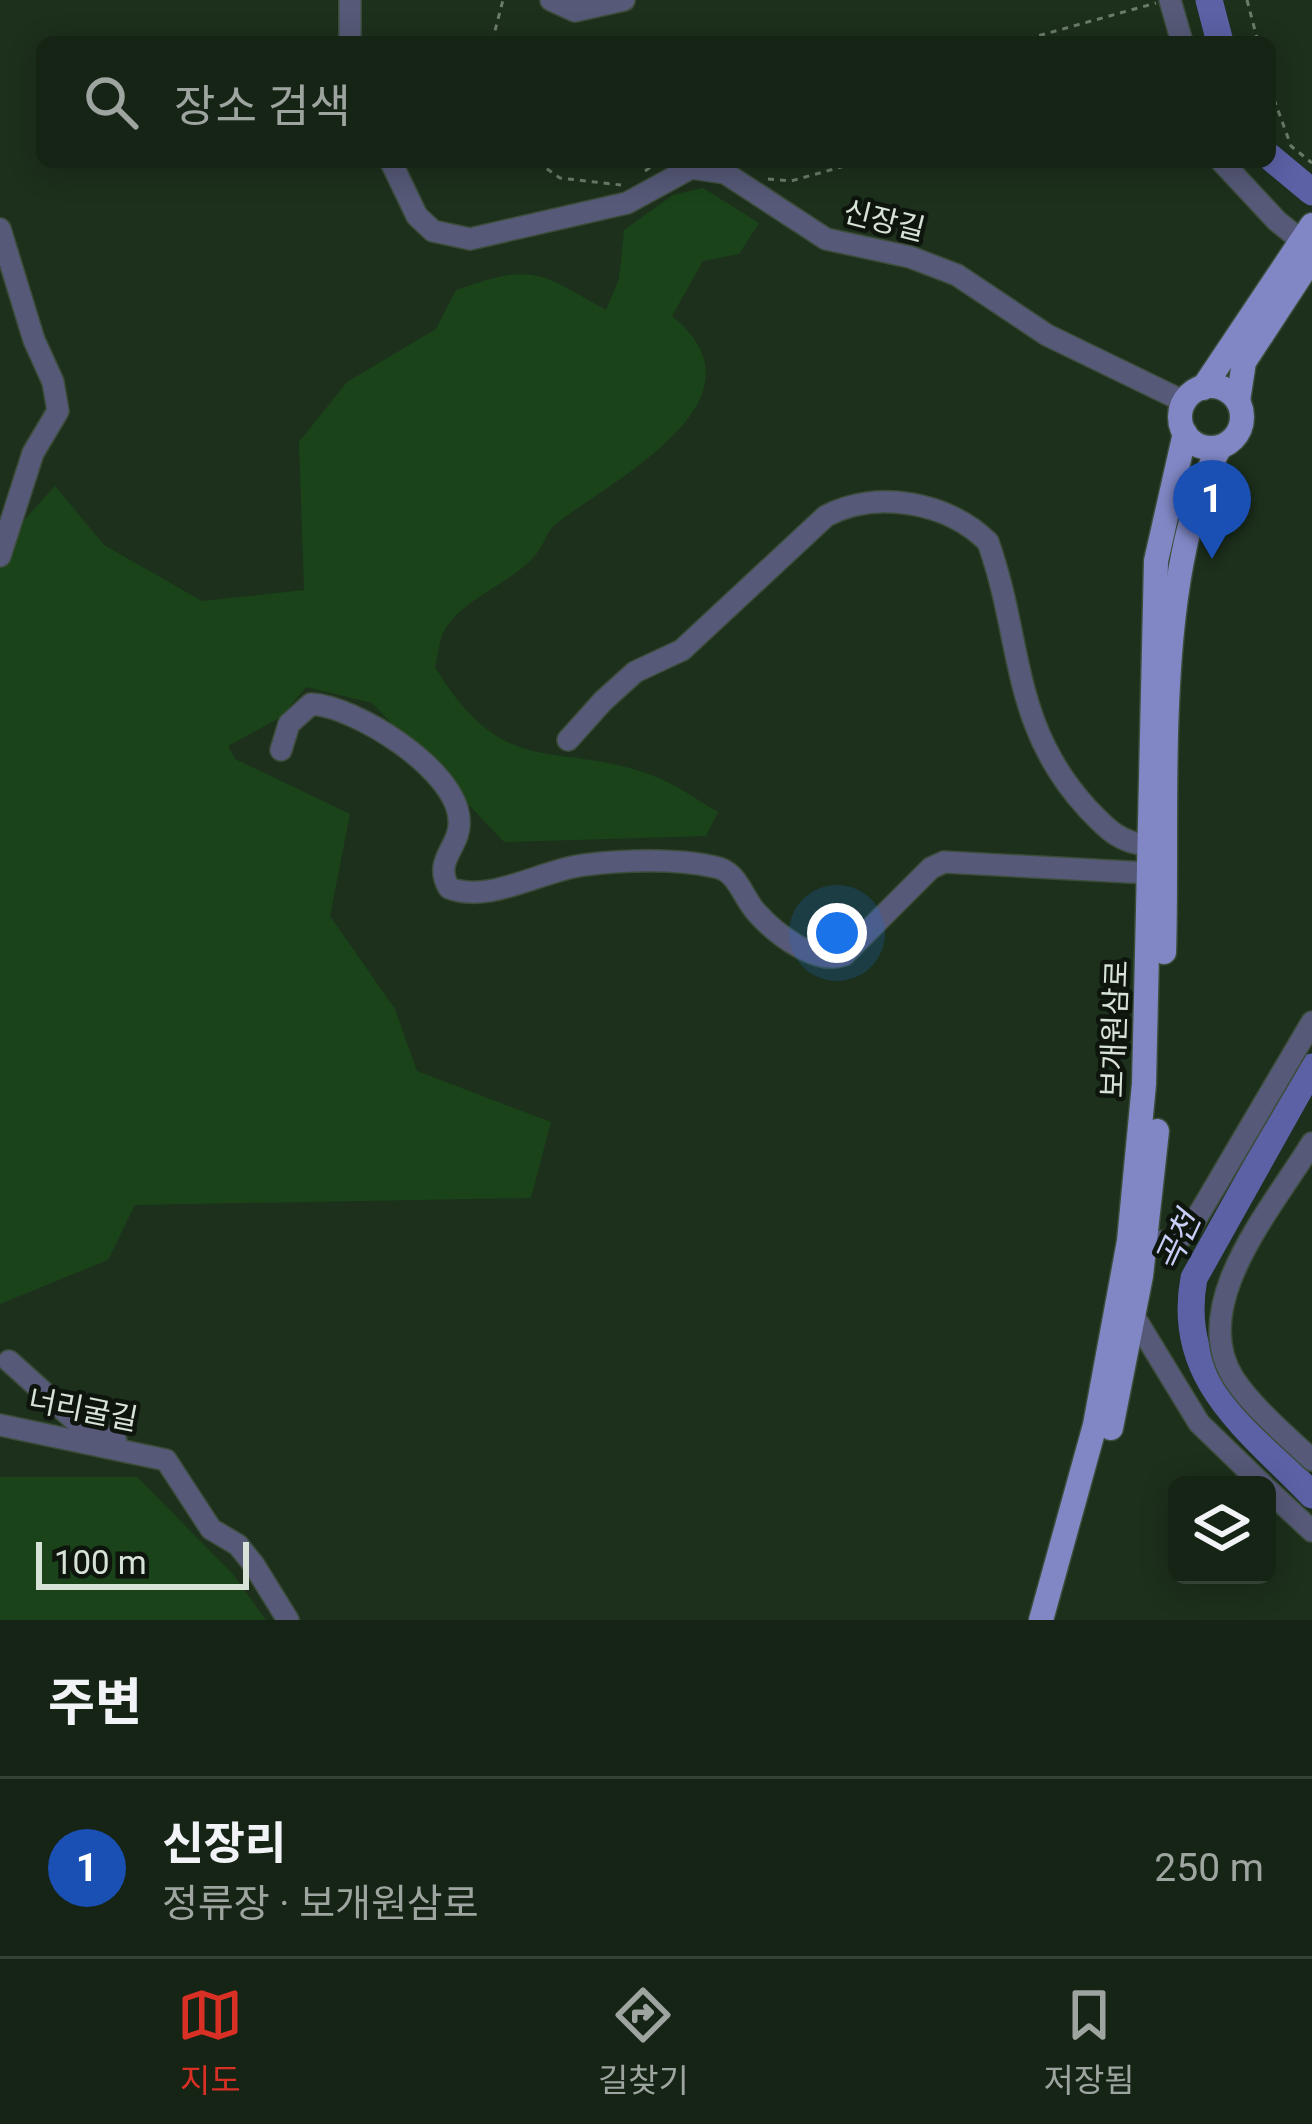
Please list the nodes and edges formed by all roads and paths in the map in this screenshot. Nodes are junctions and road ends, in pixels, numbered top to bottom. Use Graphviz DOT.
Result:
graph roads {
  1 [pos="350,0"];
  2 [pos="503,0"];
  3 [pos="551,0"];
  4 [pos="625,0"];
  5 [pos="1169,0"];
  6 [pos="1247,0"];
  7 [pos="350,36"];
  8 [pos="494,36"];
  9 [pos="1038,36"];
  10 [pos="1180,36"];
  11 [pos="1256,36"];
  12 [pos="1276,105"];
  13 [pos="1312,163"];
  14 [pos="394,168"];
  15 [pos="546,168"];
  16 [pos="648,168"];
  17 [pos="691,168"];
  18 [pos="691,168"];
  19 [pos="839,168"];
  20 [pos="1227,168"];
  21 [pos="753,171"];
  22 [pos="0,229"];
  23 [pos="1309,241"];
  24 [pos="1194,395"];
  25 [pos="1238,401"];
  26 [pos="1185,433"];
  27 [pos="1220,446"];
  28 [pos="0,556"];
  29 [pos="568,740"];
  30 [pos="281,750"];
  31 [pos="1148,845"];
  32 [pos="1148,873"];
  33 [pos="1312,1022"];
  34 [pos="1312,1143"];
  35 [pos="1146,1241"];
  36 [pos="1135,1318"];
  37 [pos="9,1361"];
  38 [pos="0,1425"];
  39 [pos="144,1451"];
  40 [pos="1312,1460"];
  41 [pos="1254,1476"];
  42 [pos="1276,1497"];
  43 [pos="1312,1531"];
  44 [pos="288,1620"];
  45 [pos="1040,1620"];
  46 [pos="1058,1620"];
  1 -- 7 [label="street"];
  2 -- 8 [label="path"];
  3 -- 4 [label="street"];
  5 -- 9 [label="path"];
  5 -- 10 [label="street"];
  6 -- 11 [label="path"];
  12 -- 13 [label="path"];
  14 -- 18 [label="street, 신장길"];
  15 -- 16 [label="path"];
  17 -- 24 [label="street, 신장길"];
  19 -- 21 [label="path"];
  20 -- 23 [label="street"];
  22 -- 28 [label="street"];
  23 -- 24 [label="main road"];
  23 -- 25 [label="main road, 보개원삼로"];
  24 -- 25 [label="main road"];
  24 -- 26 [label="main road, 보개원삼로"];
  25 -- 27 [label="main road, 보개원삼로"];
  26 -- 27 [label="main road"];
  26 -- 31 [label="main road, 보개원삼로"];
  27 -- 35 [label="main road, 보개원삼로"];
  29 -- 31 [label="street"];
  30 -- 32 [label="street"];
  31 -- 32 [label="main road, 보개원삼로"];
  32 -- 45 [label="main road, 보개원삼로"];
  33 -- 35 [label="street"];
  34 -- 40 [label="street"];
  35 -- 36 [label="main road, 보개원삼로"];
  36 -- 41 [label="street"];
  36 -- 46 [label="main road, 보개원삼로"];
  37 -- 39 [label="street"];
  38 -- 39 [label="street, 너리굴길"];
  39 -- 44 [label="street, 너리굴길"];
  42 -- 43 [label="street"];
}
